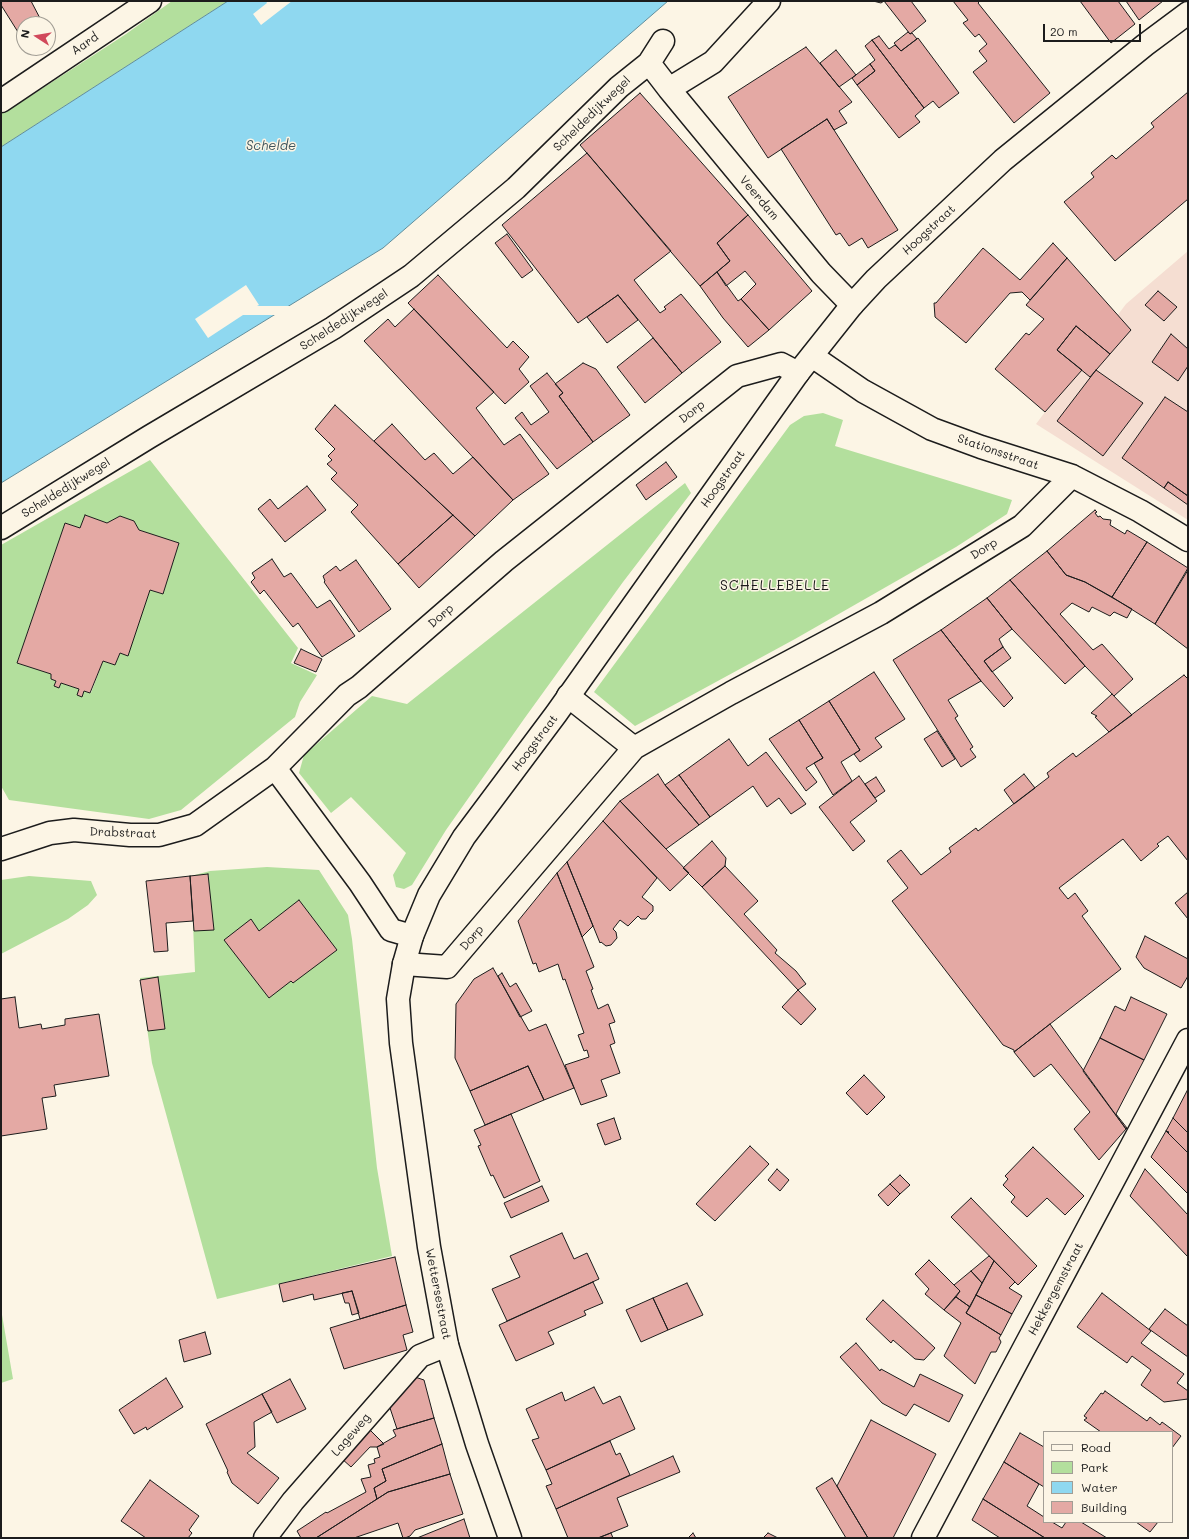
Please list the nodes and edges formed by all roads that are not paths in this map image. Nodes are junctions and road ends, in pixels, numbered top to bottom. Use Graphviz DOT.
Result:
graph roads {
  1 [pos="150,1"];
  2 [pos="769,1"];
  3 [pos="1188,13"];
  4 [pos="663,41"];
  5 [pos="649,63"];
  6 [pos="669,89"];
  7 [pos="1,101"];
  8 [pos="852,305"];
  9 [pos="812,356"];
  10 [pos="798,373"];
  11 [pos="1072,476"];
  12 [pos="1,528"];
  13 [pos="1188,540"];
  14 [pos="568,696"];
  15 [pos="634,748"];
  16 [pos="275,768"];
  17 [pos="1,849"];
  18 [pos="412,936"];
  19 [pos="404,964"];
  20 [pos="1188,1040"];
  21 [pos="401,1043"];
  22 [pos="447,1345"];
  23 [pos="265,1538"];
  24 [pos="510,1538"];
  25 [pos="923,1538"];
  1 -- 7 [label="street, Aard"];
  2 -- 6 [label="street"];
  3 -- 8 [label="street, Hoogstraat"];
  4 -- 5 [label="street, Scheldedijkwegel"];
  5 -- 6 [label="street, Veerdam"];
  5 -- 12 [label="street, Scheldedijkwegel"];
  6 -- 8 [label="street, Veerdam"];
  8 -- 9 [label="street, Hoogstraat"];
  9 -- 10 [label="street, Hoogstraat"];
  9 -- 11 [label="street, Stationsstraat"];
  10 -- 14 [label="street, Hoogstraat"];
  10 -- 16 [label="street, Dorp"];
  11 -- 13 [label="street, Stationsstraat"];
  11 -- 15 [label="street, Dorp"];
  14 -- 15 [label="street"];
  14 -- 18 [label="street, Hoogstraat"];
  15 -- 19 [label="street, Dorp"];
  16 -- 17 [label="street, Drabstraat"];
  16 -- 18 [label="street"];
  18 -- 19 [label="street, Hoogstraat"];
  19 -- 21 [label="street, Hoogstraat"];
  20 -- 25 [label="street, Hekkergemstraat"];
  21 -- 22 [label="street, Wettersestraat"];
  22 -- 23 [label="street, Lageweg"];
  22 -- 24 [label="street, Wettersestraat"];
}
